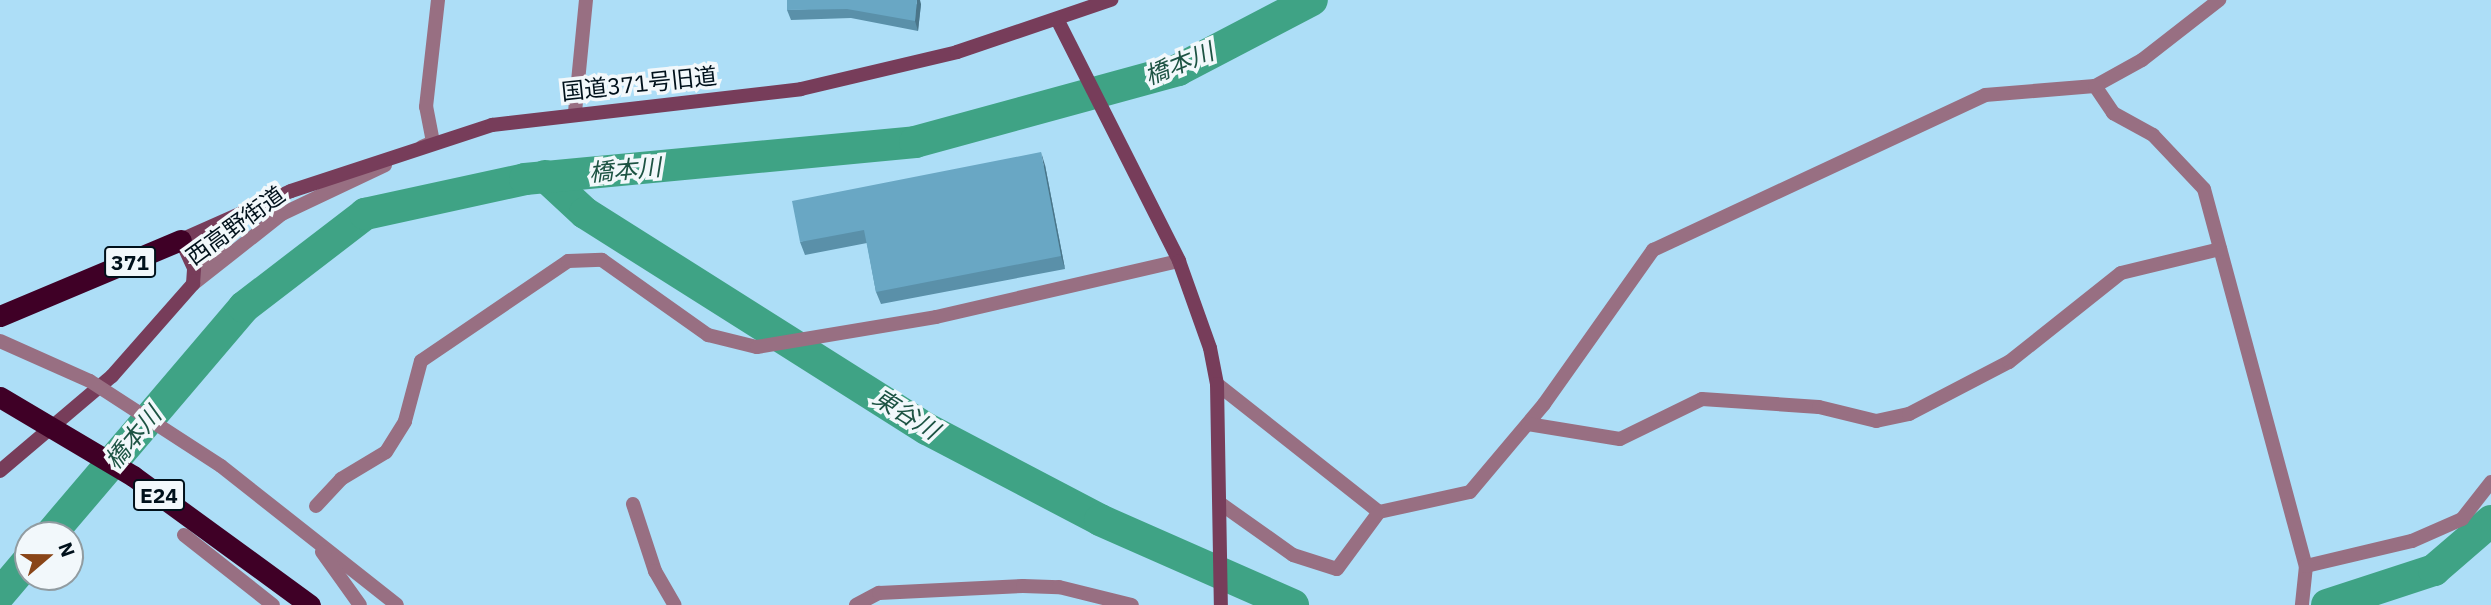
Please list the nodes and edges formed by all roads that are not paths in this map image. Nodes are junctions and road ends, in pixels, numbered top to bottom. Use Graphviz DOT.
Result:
graph roads {
  1 [pos="438,0"];
  2 [pos="586,0"];
  3 [pos="1111,0"];
  4 [pos="2219,0"];
  5 [pos="1057,19"];
  6 [pos="2095,86"];
  7 [pos="575,112"];
  8 [pos="433,142"];
  9 [pos="247,211"];
  10 [pos="181,240"];
  11 [pos="2220,249"];
  12 [pos="1179,261"];
  13 [pos="192,284"];
  14 [pos="0,316"];
  15 [pos="0,341"];
  16 [pos="1217,384"];
  17 [pos="0,397"];
  18 [pos="1528,424"];
  19 [pos="0,471"];
  20 [pos="2491,482"];
  21 [pos="632,504"];
  22 [pos="316,506"];
  23 [pos="1221,511"];
  24 [pos="1379,512"];
  25 [pos="184,535"];
  26 [pos="311,537"];
  27 [pos="2306,570"];
  28 [pos="1221,602"];
  29 [pos="273,605"];
  30 [pos="310,605"];
  31 [pos="360,605"];
  32 [pos="397,605"];
  33 [pos="676,605"];
  34 [pos="856,605"];
  35 [pos="1132,605"];
  36 [pos="2302,605"];
  1 -- 8 [label="street"];
  2 -- 7 [label="street"];
  3 -- 5 [label="street, 国道371号旧道"];
  4 -- 6 [label="street"];
  5 -- 7 [label="street, 国道371号旧道"];
  5 -- 12 [label="street"];
  6 -- 11 [label="street"];
  6 -- 18 [label="street"];
  7 -- 8 [label="street, 国道371号旧道"];
  8 -- 9 [label="street, 国道371号旧道"];
  8 -- 13 [label="street, 西高野街道"];
  9 -- 10 [label="street, 国道371号旧道"];
  9 -- 13 [label="street"];
  10 -- 13 [label="street"];
  10 -- 14 [label="highway, 371"];
  11 -- 18 [label="street"];
  11 -- 27 [label="street"];
  12 -- 16 [label="street"];
  12 -- 22 [label="street"];
  13 -- 19 [label="street, 西高野街道"];
  15 -- 26 [label="street, bridge"];
  16 -- 23 [label="street"];
  16 -- 24 [label="street"];
  17 -- 30 [label="highway, E24, bridge"];
  18 -- 24 [label="street"];
  20 -- 27 [label="street"];
  21 -- 33 [label="street"];
  23 -- 24 [label="street"];
  23 -- 28 [label="street"];
  25 -- 29 [label="street"];
  26 -- 31 [label="street"];
  26 -- 32 [label="street"];
  27 -- 36 [label="street"];
  34 -- 35 [label="street"];
}
